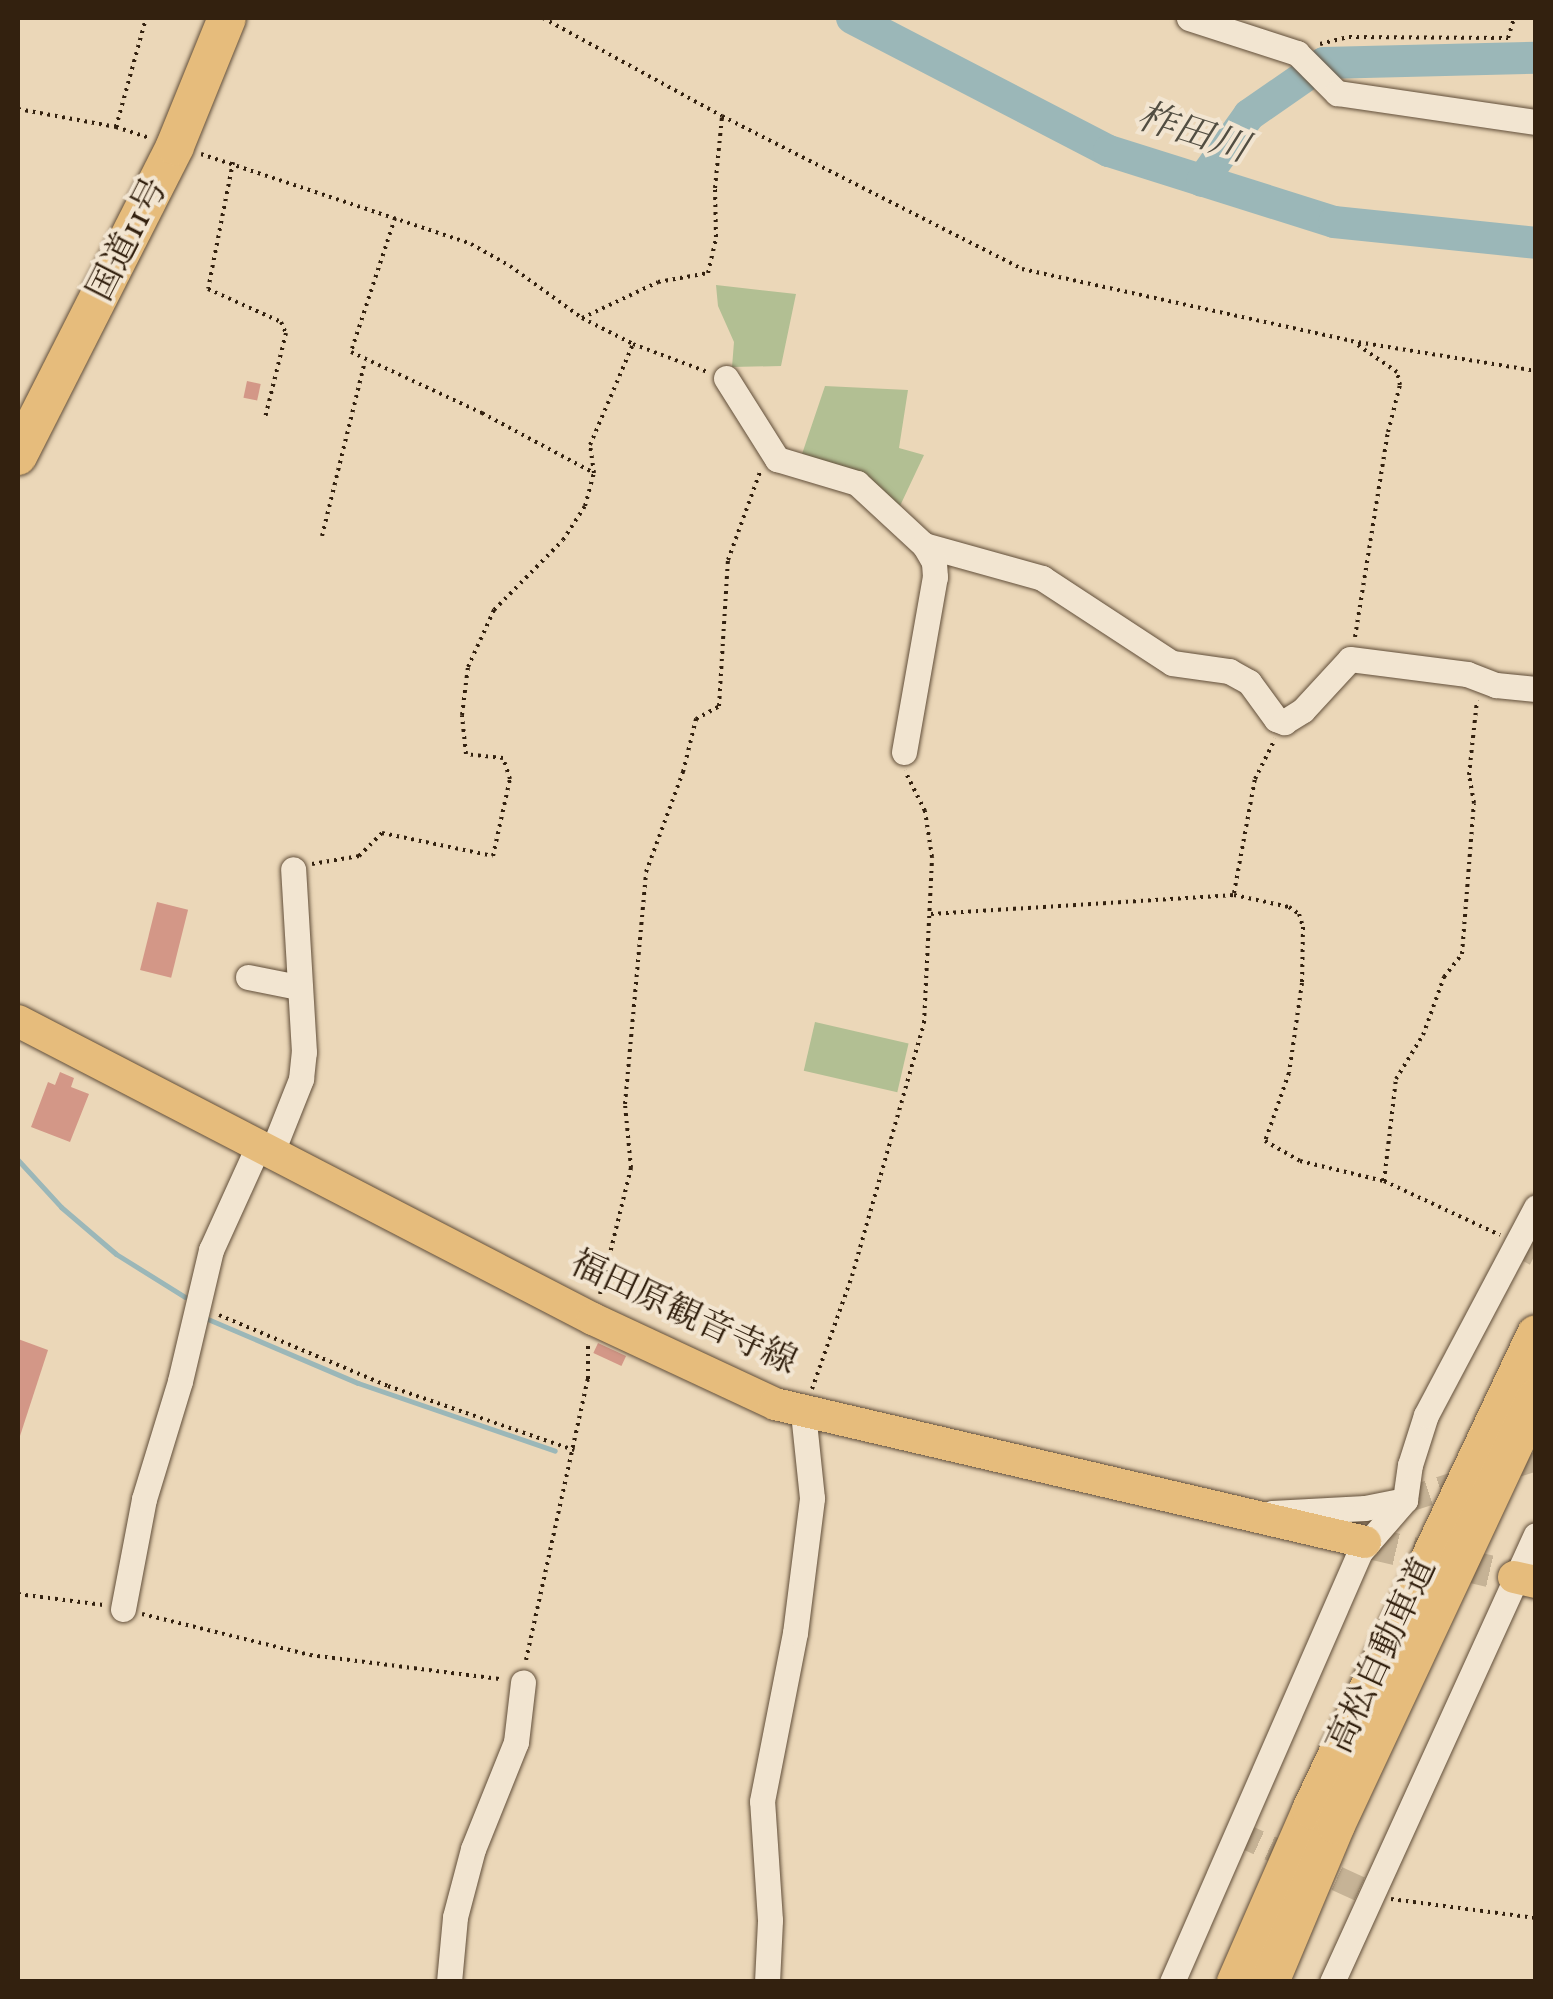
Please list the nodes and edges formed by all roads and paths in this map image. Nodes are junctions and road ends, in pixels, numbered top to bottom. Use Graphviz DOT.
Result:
graph roads {
  1 [pos="146,18"];
  2 [pos="226,18"];
  3 [pos="543,18"];
  4 [pos="1189,18"];
  5 [pos="1514,18"];
  6 [pos="1297,53"];
  7 [pos="18,108"];
  8 [pos="722,116"];
  9 [pos="1536,122"];
  10 [pos="116,127"];
  11 [pos="176,146"];
  12 [pos="233,162"];
  13 [pos="395,218"];
  14 [pos="582,318"];
  15 [pos="1351,341"];
  16 [pos="633,344"];
  17 [pos="364,361"];
  18 [pos="1536,372"];
  19 [pos="726,378"];
  20 [pos="265,418"];
  21 [pos="768,449"];
  22 [pos="18,456"];
  23 [pos="594,474"];
  24 [pos="322,536"];
  25 [pos="924,544"];
  26 [pos="1350,659"];
  27 [pos="1480,680"];
  28 [pos="1536,690"];
  29 [pos="1284,722"];
  30 [pos="904,752"];
  31 [pos="293,869"];
  32 [pos="1234,895"];
  33 [pos="930,914"];
  34 [pos="248,977"];
  35 [pos="298,987"];
  36 [pos="18,1021"];
  37 [pos="266,1148"];
  38 [pos="1384,1181"];
  39 [pos="1536,1207"];
  40 [pos="1516,1243"];
  41 [pos="197,1305"];
  42 [pos="593,1319"];
  43 [pos="1536,1334"];
  44 [pos="1536,1398"];
  45 [pos="803,1412"];
  46 [pos="574,1450"];
  47 [pos="1405,1500"];
  48 [pos="1245,1512"];
  49 [pos="1536,1535"];
  50 [pos="1362,1548"];
  51 [pos="1525,1580"];
  52 [pos="18,1594"];
  53 [pos="124,1609"];
  54 [pos="523,1682"];
  55 [pos="1372,1894"];
  56 [pos="1536,1918"];
  57 [pos="449,1982"];
  58 [pos="767,1982"];
  59 [pos="1172,1982"];
  60 [pos="1236,1982"];
  61 [pos="1270,1982"];
  62 [pos="1332,1982"];
  1 -- 10 [label="path"];
  2 -- 11 [label="highway, 国道11号"];
  3 -- 8 [label="path"];
  4 -- 6 [label="street"];
  5 -- 6 [label="path"];
  6 -- 9 [label="street"];
  7 -- 10 [label="path"];
  8 -- 14 [label="path"];
  8 -- 15 [label="path"];
  10 -- 11 [label="path"];
  11 -- 12 [label="path"];
  11 -- 22 [label="highway, 国道11号"];
  12 -- 13 [label="path"];
  12 -- 20 [label="path"];
  13 -- 14 [label="path"];
  13 -- 17 [label="path"];
  14 -- 16 [label="path"];
  15 -- 18 [label="path"];
  15 -- 26 [label="path"];
  16 -- 19 [label="path"];
  16 -- 23 [label="path"];
  17 -- 23 [label="path"];
  17 -- 24 [label="path"];
  19 -- 21 [label="street"];
  21 -- 25 [label="street"];
  21 -- 42 [label="path"];
  23 -- 31 [label="path"];
  25 -- 29 [label="street"];
  25 -- 30 [label="street"];
  26 -- 27 [label="street"];
  26 -- 29 [label="street"];
  27 -- 28 [label="street"];
  27 -- 38 [label="path"];
  29 -- 32 [label="path"];
  30 -- 33 [label="path"];
  31 -- 35 [label="street"];
  32 -- 33 [label="path"];
  32 -- 38 [label="path"];
  33 -- 45 [label="path"];
  34 -- 35 [label="street"];
  35 -- 37 [label="street"];
  36 -- 37 [label="main road, 福田原観音寺線"];
  37 -- 41 [label="street"];
  37 -- 42 [label="main road, 福田原観音寺線"];
  38 -- 40 [label="path"];
  39 -- 40 [label="street"];
  40 -- 47 [label="street"];
  41 -- 46 [label="path"];
  41 -- 53 [label="street"];
  42 -- 45 [label="main road, 福田原観音寺線"];
  42 -- 46 [label="path"];
  43 -- 60 [label="highway, 高松自動車道"];
  44 -- 61 [label="highway, 高松自動車道"];
  45 -- 48 [label="main road, 福田原観音寺線"];
  45 -- 58 [label="street"];
  46 -- 54 [label="path"];
  47 -- 48 [label="street"];
  47 -- 50 [label="street"];
  48 -- 50 [label="main road, 福田原観音寺線"];
  49 -- 51 [label="street"];
  50 -- 59 [label="street"];
  51 -- 55 [label="street"];
  52 -- 53 [label="path"];
  53 -- 54 [label="path"];
  54 -- 57 [label="street"];
  55 -- 56 [label="path"];
  55 -- 62 [label="street"];
}
